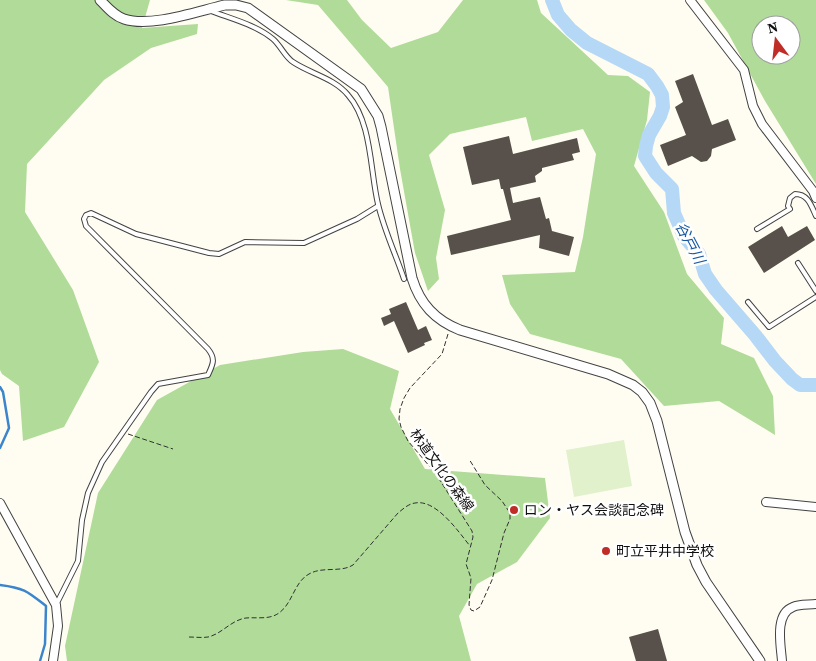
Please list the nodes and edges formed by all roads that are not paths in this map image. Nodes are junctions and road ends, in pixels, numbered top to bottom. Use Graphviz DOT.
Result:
graph roads {
  1 [pos="100,0"];
  2 [pos="690,0"];
  3 [pos="207,10"];
  4 [pos="816,198"];
  5 [pos="378,206"];
  6 [pos="816,216"];
  7 [pos="757,229"];
  8 [pos="798,262"];
  9 [pos="404,280"];
  10 [pos="816,291"];
  11 [pos="816,297"];
  12 [pos="748,302"];
  13 [pos="766,502"];
  14 [pos="0,503"];
  15 [pos="816,507"];
  16 [pos="816,604"];
  17 [pos="56,605"];
  18 [pos="52,661"];
  19 [pos="760,661"];
  20 [pos="782,661"];
  1 -- 3 [label="street"];
  2 -- 4 [label="street"];
  3 -- 5 [label="lane"];
  3 -- 19 [label="street"];
  5 -- 9 [label="lane"];
  5 -- 17 [label="lane"];
  6 -- 7 [label="lane"];
  8 -- 10 [label="lane"];
  11 -- 12 [label="lane"];
  13 -- 15 [label="street"];
  14 -- 17 [label="street"];
  16 -- 20 [label="street"];
  17 -- 18 [label="street"];
}
